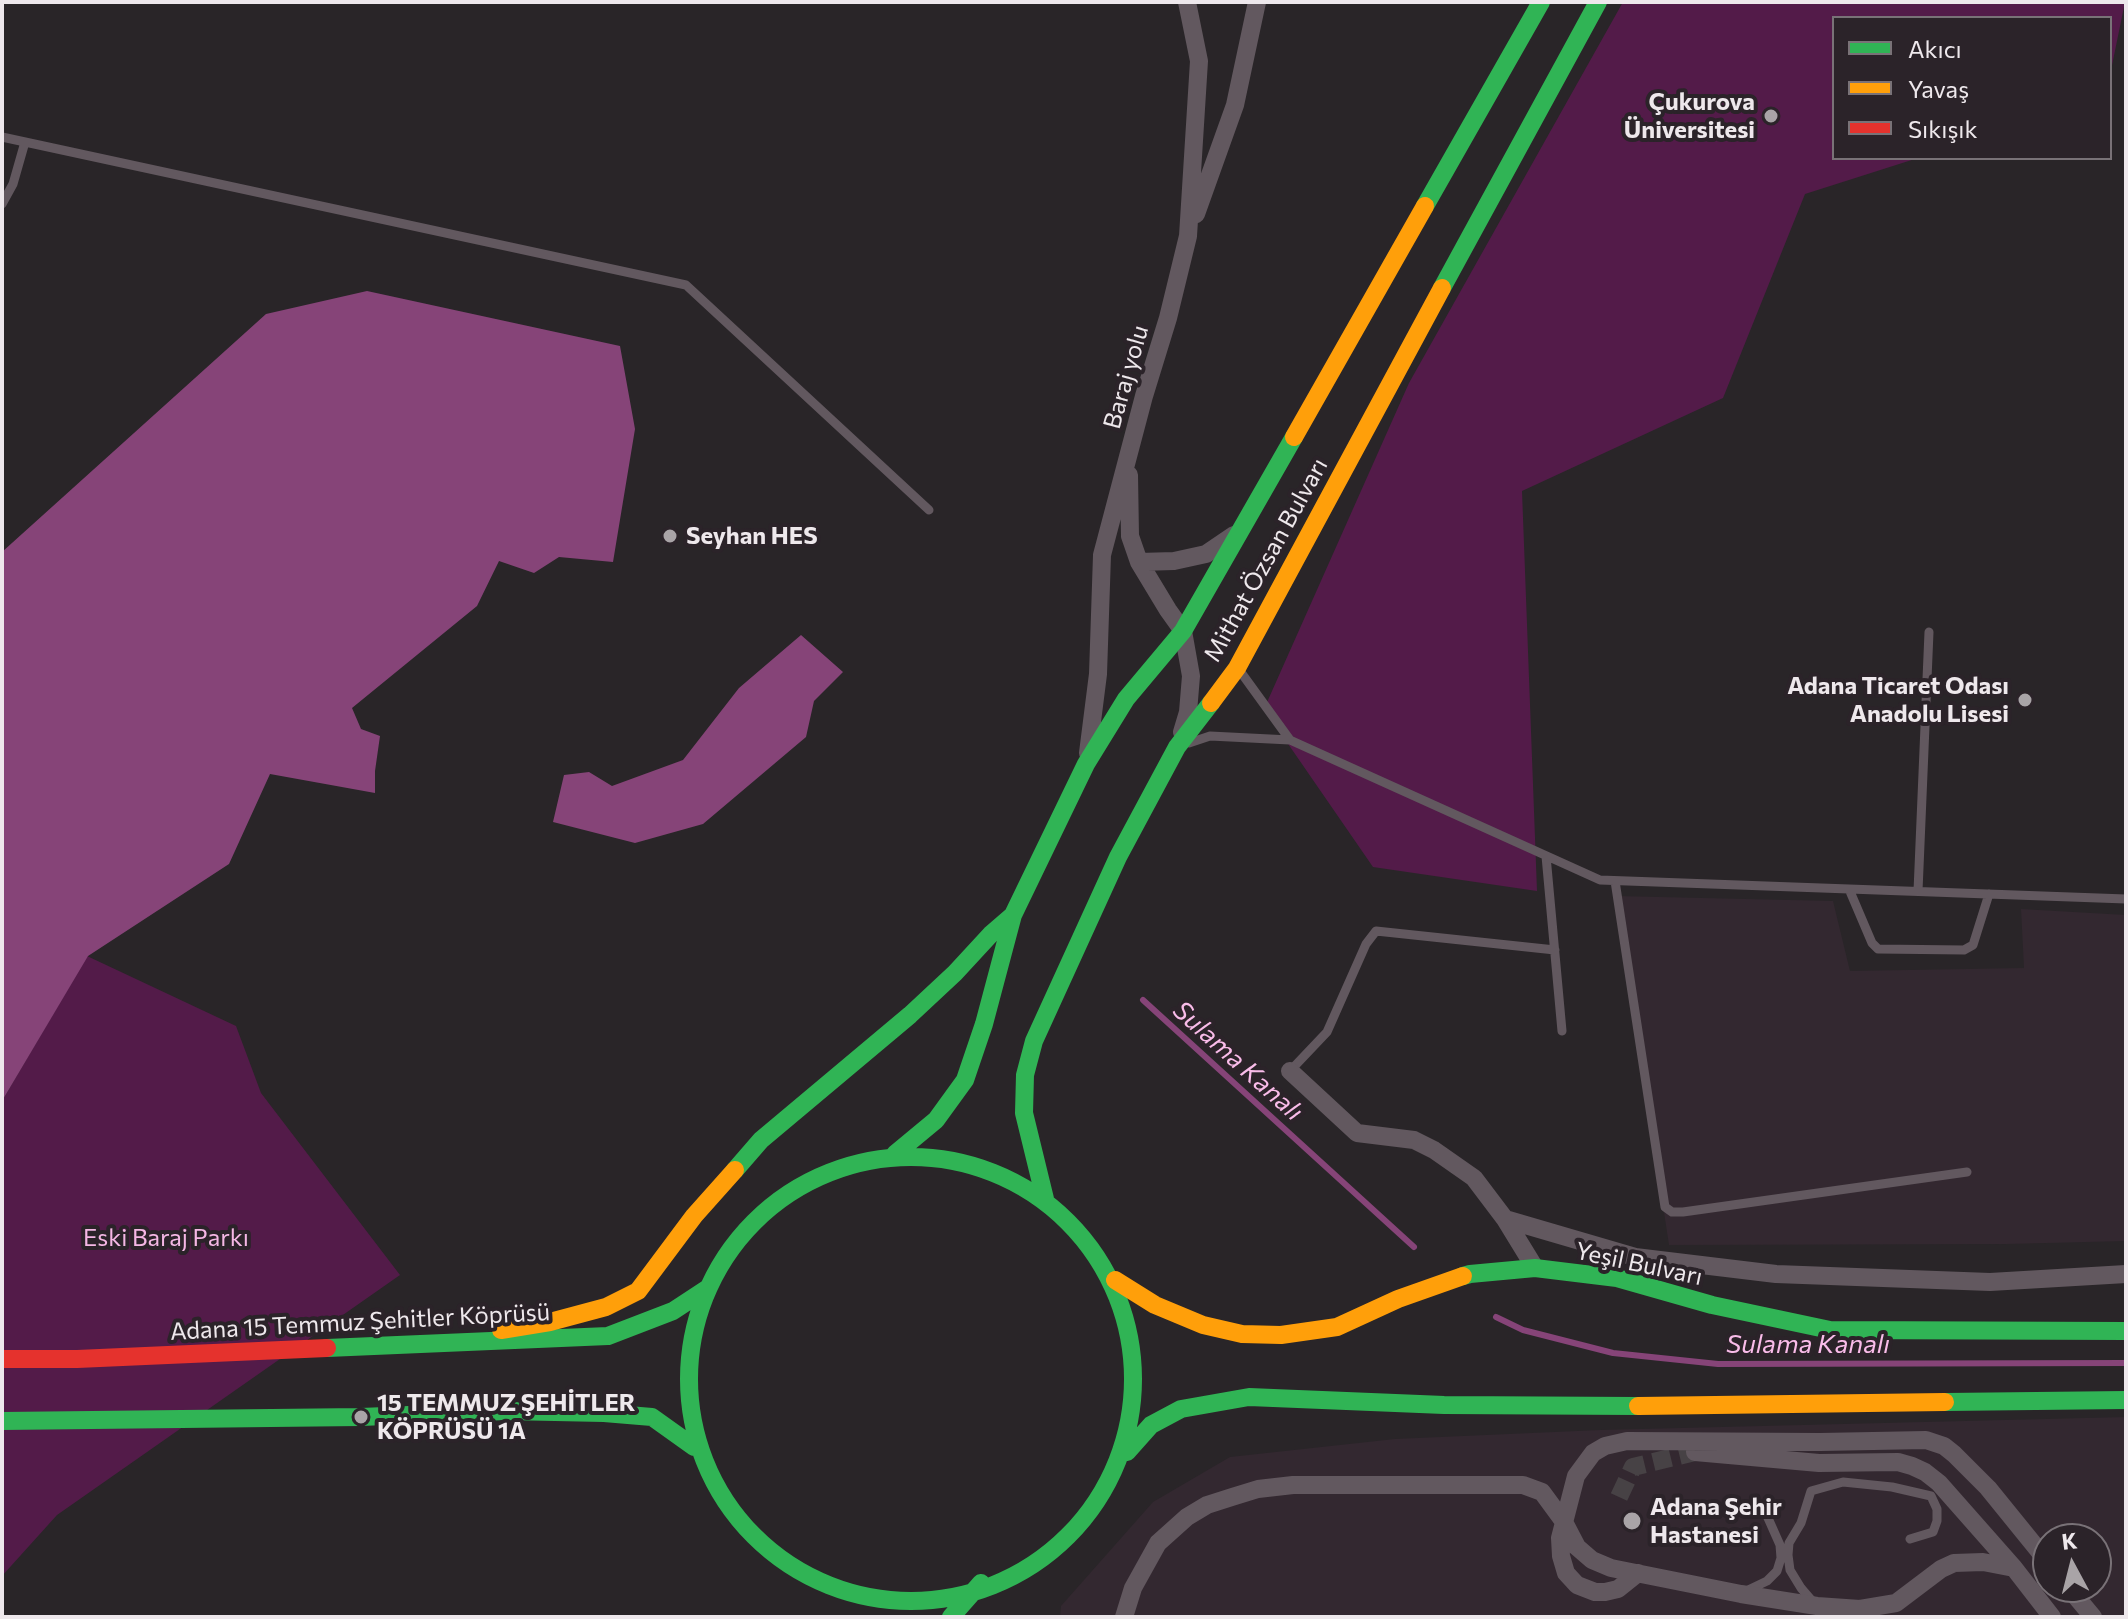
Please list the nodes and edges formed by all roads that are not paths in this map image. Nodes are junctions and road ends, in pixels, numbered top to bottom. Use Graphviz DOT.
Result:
graph roads {
  1 [pos="1187,2"];
  2 [pos="1257,2"];
  3 [pos="1541,2"];
  4 [pos="1598,2"];
  5 [pos="2,137"];
  6 [pos="25,142"];
  7 [pos="2,204"];
  8 [pos="1188,236"];
  9 [pos="1129,452"];
  10 [pos="929,510"];
  11 [pos="1239,532"];
  12 [pos="1139,562"];
  13 [pos="1183,631"];
  14 [pos="1929,632"];
  15 [pos="1237,668"];
  16 [pos="1290,740"];
  17 [pos="1177,747"];
  18 [pos="1086,764"];
  19 [pos="1546,856"];
  20 [pos="1615,881"];
  21 [pos="1849,889"];
  22 [pos="1918,891"];
  23 [pos="1989,894"];
  24 [pos="2126,899"];
  25 [pos="1013,915"];
  26 [pos="1555,950"];
  27 [pos="1562,1031"];
  28 [pos="1290,1071"];
  29 [pos="895,1154"];
  30 [pos="1967,1172"];
  31 [pos="1045,1199"];
  32 [pos="1505,1219"];
  33 [pos="1535,1268"];
  34 [pos="2126,1274"];
  35 [pos="1115,1280"];
  36 [pos="708,1288"];
  37 [pos="2126,1331"];
  38 [pos="420,1343"];
  39 [pos="2,1359"];
  40 [pos="2126,1400"];
  41 [pos="2,1421"];
  42 [pos="694,1447"];
  43 [pos="1127,1452"];
  44 [pos="1695,1452"];
  45 [pos="1768,1518"];
  46 [pos="1564,1522"];
  47 [pos="1910,1539"];
  48 [pos="2032,1542"];
  49 [pos="2014,1568"];
  50 [pos="1638,1573"];
  51 [pos="981,1583"];
  52 [pos="849,1591"];
  53 [pos="1741,1594"];
  54 [pos="1817,1606"];
  55 [pos="853,1617"];
  56 [pos="951,1617"];
  57 [pos="1124,1617"];
  58 [pos="2052,1617"];
  1 -- 8 [label="street, Baraj yolu"];
  2 -- 8 [label="street"];
  3 -- 11 [label="main road, Mithat Özsan Bulvarı"];
  4 -- 15 [label="main road, Mithat Özsan Bulvarı"];
  5 -- 6 [label="lane"];
  6 -- 7 [label="lane"];
  6 -- 10 [label="lane"];
  8 -- 9 [label="street, Baraj yolu"];
  9 -- 12 [label="street"];
  9 -- 18 [label="street, Baraj yolu"];
  11 -- 12 [label="street"];
  11 -- 13 [label="main road, Mithat Özsan Bulvarı"];
  12 -- 13 [label="street"];
  13 -- 17 [label="street"];
  13 -- 18 [label="main road, Mithat Özsan Bulvarı"];
  14 -- 22 [label="lane"];
  15 -- 16 [label="lane"];
  15 -- 17 [label="main road, Mithat Özsan Bulvarı"];
  16 -- 17 [label="lane"];
  16 -- 19 [label="lane"];
  17 -- 31 [label="main road, Mithat Özsan Bulvarı"];
  18 -- 25 [label="main road, Mithat Özsan Bulvarı"];
  19 -- 20 [label="lane"];
  19 -- 26 [label="lane"];
  20 -- 21 [label="lane"];
  20 -- 30 [label="lane"];
  21 -- 22 [label="lane"];
  21 -- 23 [label="lane"];
  22 -- 23 [label="lane"];
  23 -- 24 [label="lane"];
  25 -- 29 [label="main road"];
  25 -- 38 [label="main road"];
  26 -- 27 [label="lane"];
  26 -- 28 [label="lane"];
  28 -- 32 [label="street"];
  29 -- 31 [label="main road"];
  29 -- 36 [label="main road"];
  31 -- 35 [label="main road"];
  32 -- 33 [label="street"];
  32 -- 34 [label="street"];
  33 -- 35 [label="main road, Yeşil Bulvarı"];
  33 -- 37 [label="main road, Yeşil Bulvarı"];
  35 -- 43 [label="main road"];
  36 -- 38 [label="main road, Adana 15 Temmuz Şehitler Köprüsü"];
  36 -- 42 [label="main road"];
  38 -- 39 [label="main road, Adana 15 Temmuz Şehitler Köprüsü"];
  40 -- 43 [label="main road"];
  41 -- 42 [label="main road"];
  42 -- 52 [label="main road"];
  43 -- 51 [label="main road"];
  44 -- 49 [label="street"];
  45 -- 53 [label="lane"];
  46 -- 48 [label="street"];
  46 -- 50 [label="street"];
  46 -- 50 [label="street"];
  46 -- 57 [label="street"];
  47 -- 54 [label="lane"];
  49 -- 54 [label="street"];
  49 -- 58 [label="street"];
  50 -- 53 [label="street"];
  51 -- 52 [label="main road"];
  51 -- 56 [label="main road"];
  52 -- 55 [label="main road"];
  53 -- 54 [label="street"];
}
